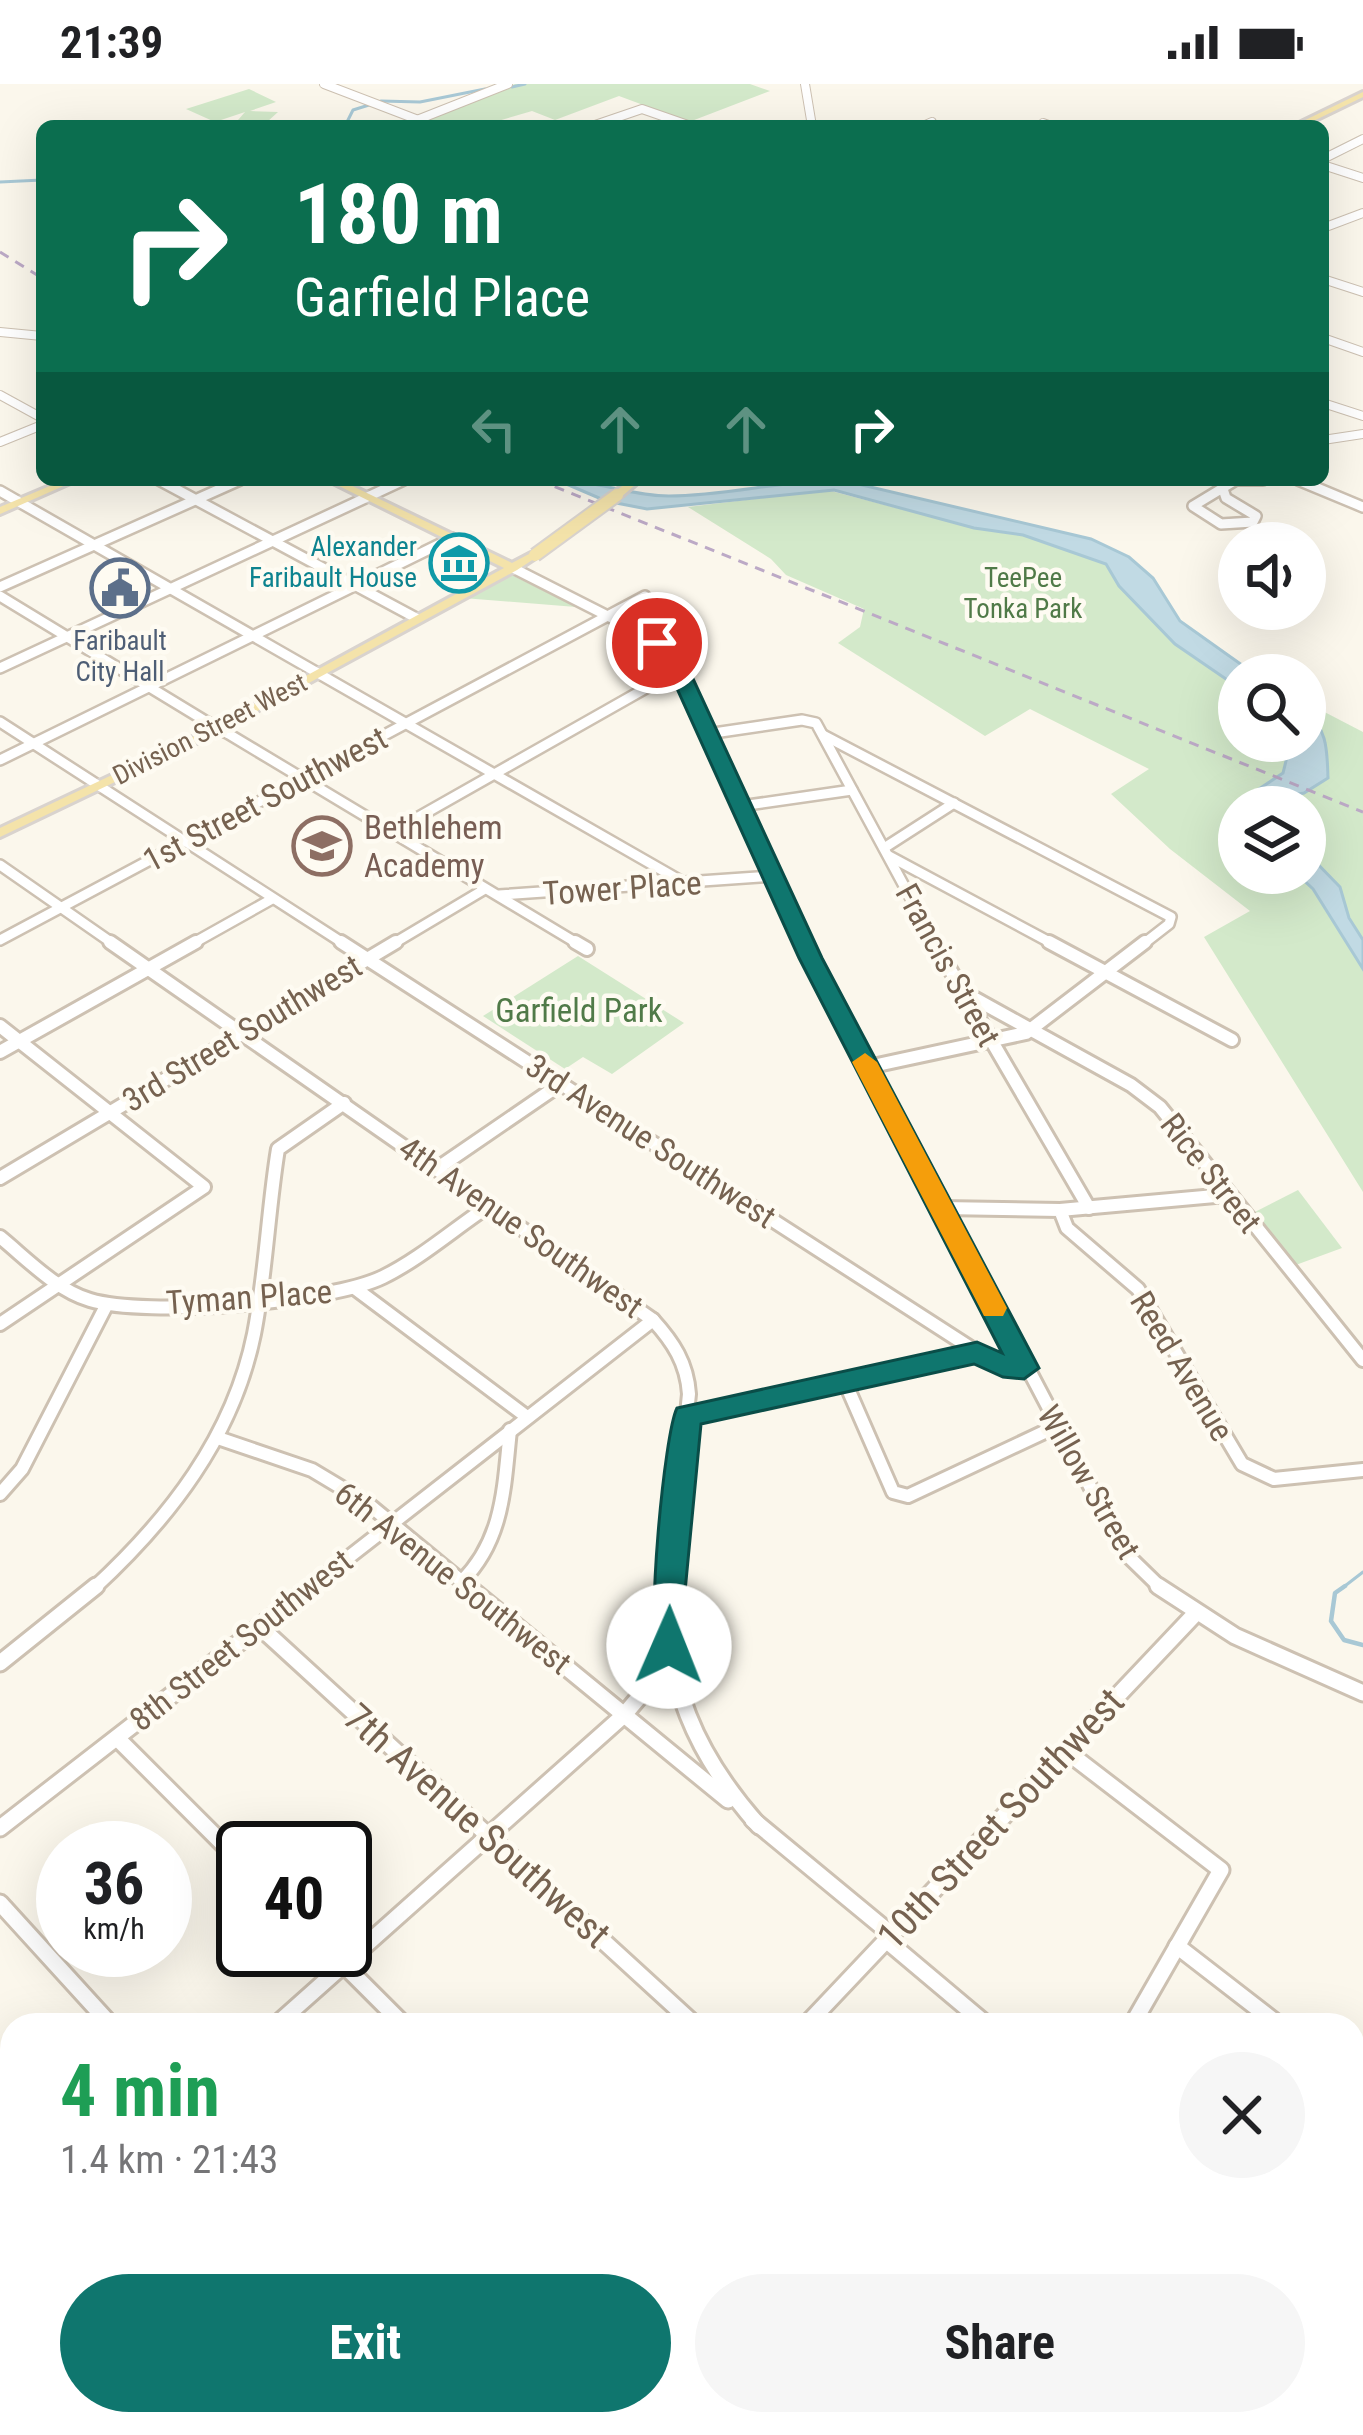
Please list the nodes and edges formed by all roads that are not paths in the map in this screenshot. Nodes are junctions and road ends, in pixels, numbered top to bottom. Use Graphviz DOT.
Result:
graph roads {
  1 [pos="324,84"];
  2 [pos="508,84"];
  3 [pos="805,84"];
  4 [pos="1363,94"];
  5 [pos="417,119"];
  6 [pos="611,120"];
  7 [pos="670,120"];
  8 [pos="811,120"];
  9 [pos="1310,120"];
  10 [pos="1361,142"];
  11 [pos="1329,159"];
  12 [pos="1329,164"];
  13 [pos="1363,178"];
  14 [pos="1360,213"];
  15 [pos="1329,226"];
  16 [pos="1363,275"];
  17 [pos="1329,281"];
  18 [pos="1344,286"];
  19 [pos="1363,292"];
  20 [pos="0,332"];
  21 [pos="36,336"];
  22 [pos="1329,340"];
  23 [pos="1363,352"];
  24 [pos="0,395"];
  25 [pos="1329,405"];
  26 [pos="1362,417"];
  27 [pos="36,418"];
  28 [pos="36,425"];
  29 [pos="1363,434"];
  30 [pos="1329,439"];
  31 [pos="0,442"];
  32 [pos="58,486"];
  33 [pos="170,486"];
  34 [pos="226,486"];
  35 [pos="344,486"];
  36 [pos="392,486"];
  37 [pos="628,486"];
  38 [pos="1227,486"];
  39 [pos="1312,486"];
  40 [pos="1223,489"];
  41 [pos="0,491"];
  42 [pos="367,498"];
  43 [pos="195,499"];
  44 [pos="20,502"];
  45 [pos="1363,507"];
  46 [pos="0,511"];
  47 [pos="452,538"];
  48 [pos="273,541"];
  49 [pos="94,544"];
  50 [pos="513,568"];
  51 [pos="356,586"];
  52 [pos="172,588"];
  53 [pos="0,592"];
  54 [pos="645,596"];
  55 [pos="603,615"];
  56 [pos="416,618"];
  57 [pos="255,634"];
  58 [pos="66,637"];
  59 [pos="0,668"];
  60 [pos="678,670"];
  61 [pos="316,673"];
  62 [pos="151,687"];
  63 [pos="0,722"];
  64 [pos="403,725"];
  65 [pos="707,734"];
  66 [pos="823,736"];
  67 [pos="34,744"];
  68 [pos="0,760"];
  69 [pos="495,774"];
  70 [pos="301,779"];
  71 [pos="101,785"];
  72 [pos="852,790"];
  73 [pos="953,803"];
  74 [pos="741,806"];
  75 [pos="392,832"];
  76 [pos="0,833"];
  77 [pos="187,841"];
  78 [pos="886,852"];
  79 [pos="0,866"];
  80 [pos="773,876"];
  81 [pos="688,885"];
  82 [pos="491,892"];
  83 [pos="272,898"];
  84 [pos="61,908"];
  85 [pos="0,940"];
  86 [pos="587,949"];
  87 [pos="366,959"];
  88 [pos="148,969"];
  89 [pos="1106,972"];
  90 [pos="961,991"];
  91 [pos="0,1026"];
  92 [pos="1031,1029"];
  93 [pos="244,1032"];
  94 [pos="1232,1040"];
  95 [pos="19,1041"];
  96 [pos="989,1042"];
  97 [pos="0,1052"];
  98 [pos="868,1067"];
  99 [pos="562,1083"];
  100 [pos="344,1103"];
  101 [pos="111,1111"];
  102 [pos="438,1168"];
  103 [pos="0,1178"];
  104 [pos="1226,1195"];
  105 [pos="490,1205"];
  106 [pos="942,1208"];
  107 [pos="1089,1208"];
  108 [pos="1060,1210"];
  109 [pos="0,1237"];
  110 [pos="60,1285"];
  111 [pos="356,1289"];
  112 [pos="258,1303"];
  113 [pos="107,1304"];
  114 [pos="653,1320"];
  115 [pos="0,1324"];
  116 [pos="977,1352"];
  117 [pos="1363,1360"];
  118 [pos="1024,1368"];
  119 [pos="845,1382"];
  120 [pos="688,1416"];
  121 [pos="527,1418"];
  122 [pos="1055,1427"];
  123 [pos="510,1430"];
  124 [pos="218,1438"];
  125 [pos="1363,1469"];
  126 [pos="0,1494"];
  127 [pos="392,1524"];
  128 [pos="462,1581"];
  129 [pos="1195,1614"];
  130 [pos="259,1626"];
  131 [pos="669,1646"];
  132 [pos="0,1663"];
  133 [pos="1363,1693"];
  134 [pos="624,1715"];
  135 [pos="116,1738"];
  136 [pos="1066,1751"];
  137 [pos="759,1826"];
  138 [pos="0,1828"];
  139 [pos="489,1836"];
  140 [pos="216,1837"];
  141 [pos="0,1903"];
  142 [pos="889,1937"];
  143 [pos="372,1940"];
  144 [pos="1177,1946"];
  145 [pos="330,1977"];
  146 [pos="356,1977"];
  147 [pos="100,2013"];
  148 [pos="290,2013"];
  149 [pos="392,2013"];
  150 [pos="682,2013"];
  151 [pos="817,2013"];
  152 [pos="974,2013"];
  153 [pos="1139,2013"];
  154 [pos="1264,2013"];
  1 -- 5 [label="street"];
  2 -- 5 [label="street"];
  3 -- 8 [label="street"];
  4 -- 9 [label="main road"];
  6 -- 7 [label="street"];
  10 -- 11 [label="street"];
  12 -- 13 [label="street"];
  14 -- 15 [label="street"];
  16 -- 18 [label="street"];
  17 -- 18 [label="street"];
  18 -- 19 [label="street"];
  20 -- 21 [label="street"];
  22 -- 23 [label="street"];
  24 -- 27 [label="street"];
  25 -- 26 [label="street"];
  28 -- 31 [label="street"];
  29 -- 30 [label="street"];
  32 -- 44 [label="main road"];
  33 -- 43 [label="street"];
  34 -- 43 [label="street"];
  35 -- 42 [label="main road"];
  36 -- 42 [label="street"];
  37 -- 50 [label="main road, Division Street West, bridge"];
  38 -- 40 [label="street"];
  39 -- 45 [label="street"];
  40 -- 40 [label="street"];
  41 -- 44 [label="street"];
  42 -- 47 [label="main road"];
  42 -- 48 [label="street"];
  43 -- 48 [label="street"];
  43 -- 49 [label="street"];
  44 -- 46 [label="main road"];
  44 -- 49 [label="street"];
  47 -- 50 [label="main road"];
  47 -- 51 [label="street"];
  48 -- 51 [label="street"];
  48 -- 52 [label="street"];
  49 -- 52 [label="street"];
  49 -- 53 [label="street"];
  50 -- 55 [label="street, Willow Street"];
  50 -- 56 [label="main road, Division Street West"];
  51 -- 56 [label="street"];
  51 -- 57 [label="street"];
  52 -- 57 [label="street"];
  52 -- 58 [label="street"];
  53 -- 58 [label="street"];
  54 -- 55 [label="street, 1st Street Southwest"];
  55 -- 60 [label="street, Willow Street"];
  55 -- 64 [label="street, 1st Street Southwest"];
  56 -- 61 [label="main road, Division Street West"];
  57 -- 61 [label="street"];
  57 -- 62 [label="street"];
  58 -- 59 [label="street"];
  58 -- 62 [label="street"];
  60 -- 65 [label="street, Willow Street"];
  60 -- 69 [label="street"];
  61 -- 64 [label="street"];
  61 -- 71 [label="main road, Division Street West"];
  62 -- 67 [label="street"];
  62 -- 70 [label="street, bridge"];
  63 -- 67 [label="street, 3rd Avenue Southwest"];
  64 -- 69 [label="street"];
  64 -- 70 [label="street, 1st Street Southwest"];
  65 -- 66 [label="street, Francis Street"];
  65 -- 74 [label="street, Willow Street"];
  66 -- 72 [label="street, Francis Street"];
  66 -- 73 [label="street"];
  67 -- 68 [label="street"];
  67 -- 71 [label="street, 3rd Avenue Southwest"];
  69 -- 75 [label="street"];
  69 -- 81 [label="street"];
  70 -- 75 [label="street"];
  70 -- 77 [label="street, 1st Street Southwest"];
  71 -- 76 [label="main road, Division Street West"];
  71 -- 77 [label="street, 3rd Avenue Southwest"];
  72 -- 74 [label="street"];
  72 -- 78 [label="street, Francis Street"];
  73 -- 78 [label="street"];
  73 -- 89 [label="street"];
  74 -- 80 [label="street, Willow Street"];
  75 -- 82 [label="street"];
  77 -- 83 [label="street, 3rd Avenue Southwest"];
  77 -- 84 [label="street, 1st Street Southwest"];
  78 -- 89 [label="street"];
  78 -- 90 [label="street, Francis Street"];
  79 -- 84 [label="street, 4th Avenue Southwest"];
  80 -- 81 [label="street, Tower Place"];
  80 -- 98 [label="street, Willow Street"];
  81 -- 82 [label="street, Tower Place"];
  82 -- 86 [label="street"];
  82 -- 87 [label="street, 3rd Street Southwest"];
  83 -- 87 [label="street, 3rd Avenue Southwest"];
  83 -- 88 [label="street"];
  84 -- 85 [label="street, 1st Street Southwest"];
  84 -- 88 [label="street, 4th Avenue Southwest"];
  87 -- 93 [label="street, 3rd Street Southwest"];
  87 -- 99 [label="street, 3rd Avenue Southwest"];
  88 -- 93 [label="street, 4th Avenue Southwest"];
  88 -- 95 [label="street"];
  89 -- 92 [label="street"];
  89 -- 94 [label="street"];
  90 -- 92 [label="street, Rice Street"];
  90 -- 96 [label="street, Francis Street"];
  91 -- 95 [label="street"];
  92 -- 96 [label="street"];
  92 -- 104 [label="street, Rice Street"];
  93 -- 100 [label="street, 4th Avenue Southwest"];
  93 -- 101 [label="street, 3rd Street Southwest"];
  95 -- 97 [label="street"];
  95 -- 101 [label="street"];
  96 -- 98 [label="street"];
  96 -- 107 [label="street, Francis Street"];
  98 -- 106 [label="street, Willow Street"];
  99 -- 102 [label="street"];
  99 -- 116 [label="street, 3rd Avenue Southwest"];
  100 -- 102 [label="street, 4th Avenue Southwest"];
  100 -- 112 [label="street"];
  101 -- 103 [label="street, 3rd Street Southwest"];
  101 -- 110 [label="street"];
  102 -- 105 [label="street, 4th Avenue Southwest"];
  104 -- 107 [label="street"];
  104 -- 117 [label="street, Rice Street"];
  105 -- 111 [label="street, Tyman Place"];
  105 -- 114 [label="street, 4th Avenue Southwest"];
  106 -- 108 [label="street"];
  106 -- 118 [label="street, Willow Street"];
  107 -- 108 [label="street"];
  108 -- 125 [label="street, Reed Avenue"];
  109 -- 110 [label="street"];
  110 -- 113 [label="street, Tyman Place"];
  110 -- 115 [label="street"];
  111 -- 112 [label="street, Tyman Place"];
  111 -- 121 [label="street"];
  112 -- 113 [label="street, Tyman Place"];
  112 -- 124 [label="street"];
  113 -- 126 [label="street"];
  114 -- 120 [label="street, 4th Avenue Southwest"];
  114 -- 121 [label="street, 8th Street Southwest"];
  116 -- 118 [label="street, 3rd Avenue Southwest"];
  116 -- 119 [label="street"];
  118 -- 122 [label="street, Willow Street"];
  119 -- 120 [label="street"];
  119 -- 122 [label="street"];
  120 -- 131 [label="street, 4th Avenue Southwest"];
  121 -- 123 [label="street, 8th Street Southwest"];
  122 -- 129 [label="street, Willow Street"];
  123 -- 127 [label="street, 8th Street Southwest"];
  123 -- 128 [label="street"];
  124 -- 127 [label="street, 6th Avenue Southwest"];
  124 -- 132 [label="street"];
  127 -- 128 [label="street, 6th Avenue Southwest"];
  127 -- 130 [label="street, 8th Street Southwest"];
  128 -- 134 [label="street, 6th Avenue Southwest"];
  129 -- 133 [label="street, Willow Street"];
  129 -- 136 [label="street, 10th Street Southwest"];
  130 -- 135 [label="street, 8th Street Southwest"];
  130 -- 139 [label="street, 7th Avenue Southwest"];
  131 -- 134 [label="street"];
  131 -- 137 [label="street, 4th Avenue Southwest"];
  134 -- 137 [label="street, 6th Avenue Southwest"];
  134 -- 139 [label="street"];
  135 -- 138 [label="street, 8th Street Southwest"];
  135 -- 140 [label="street"];
  136 -- 142 [label="street, 10th Street Southwest"];
  136 -- 144 [label="street"];
  137 -- 142 [label="street, 6th Avenue Southwest"];
  139 -- 143 [label="street"];
  139 -- 150 [label="street, 7th Avenue Southwest"];
  141 -- 147 [label="street"];
  142 -- 151 [label="street, 10th Street Southwest"];
  142 -- 152 [label="street, 6th Avenue Southwest"];
  144 -- 153 [label="street"];
  144 -- 154 [label="street"];
  145 -- 148 [label="street"];
  146 -- 149 [label="street"];
}
